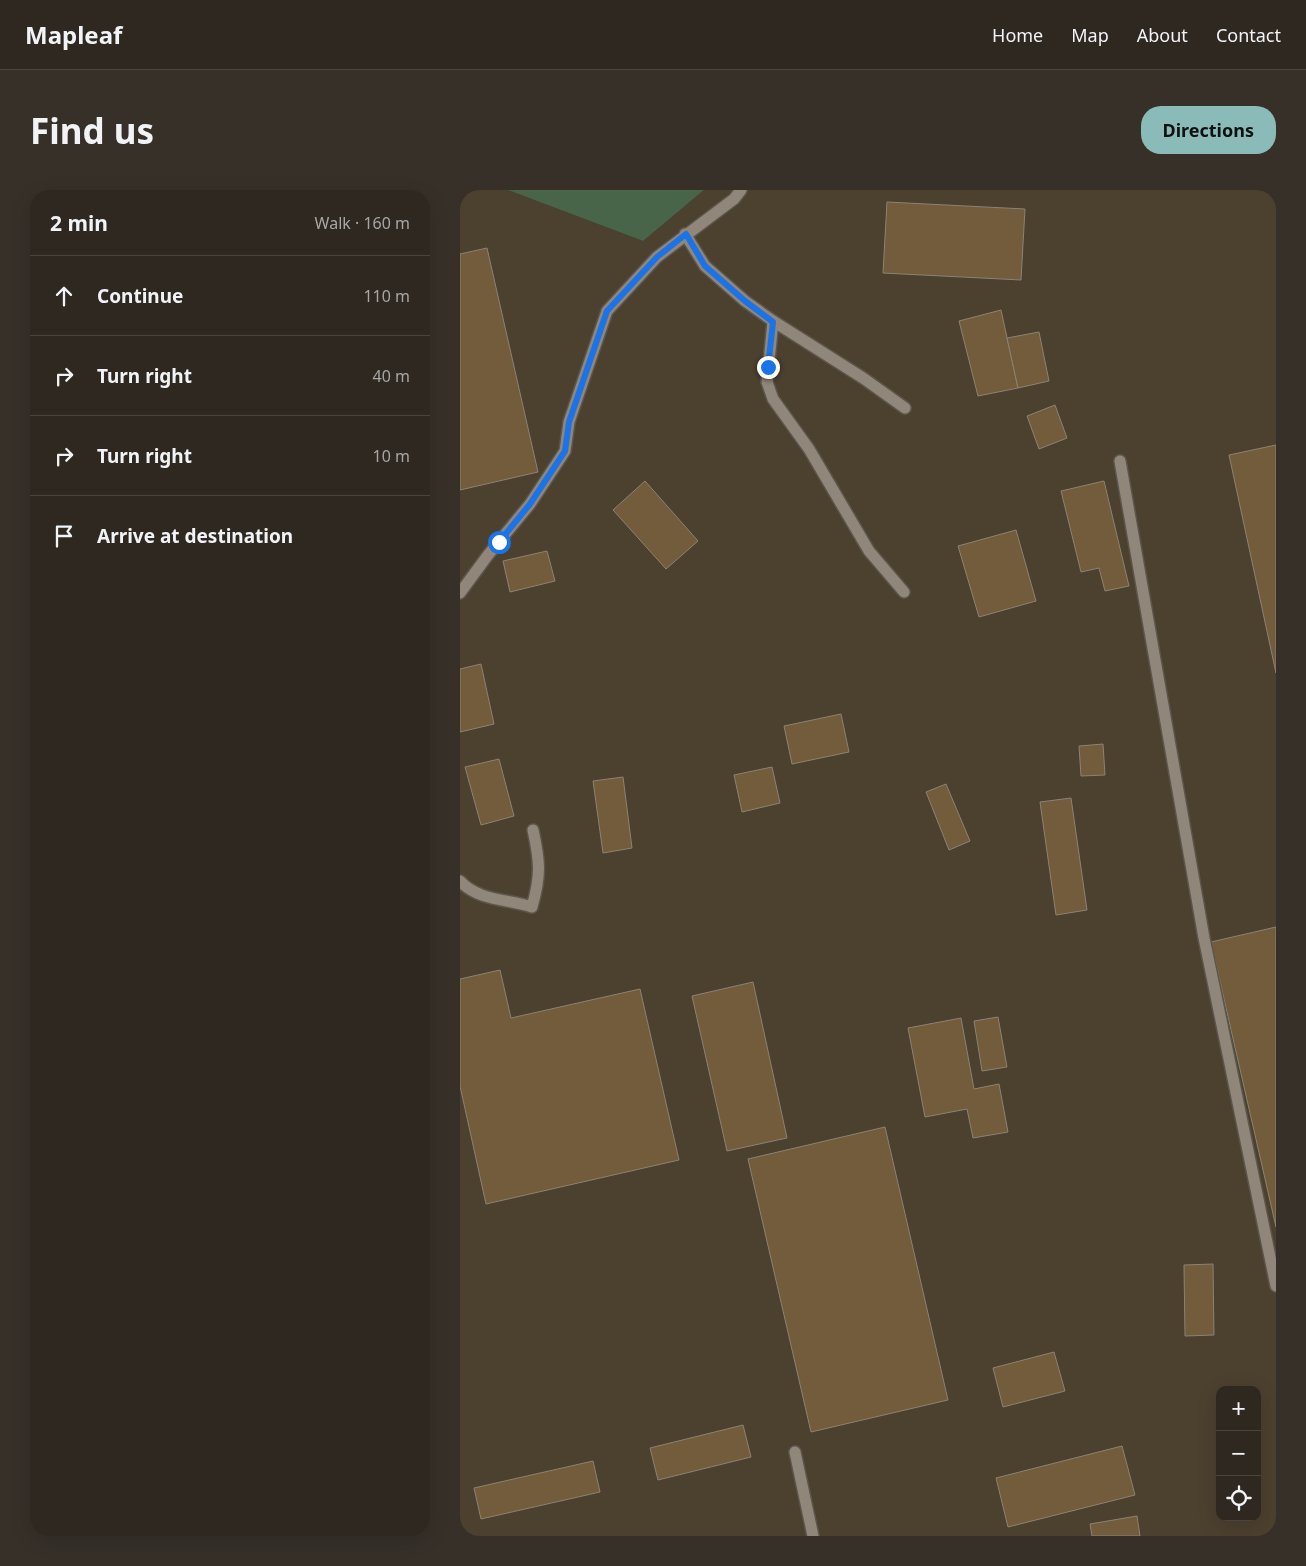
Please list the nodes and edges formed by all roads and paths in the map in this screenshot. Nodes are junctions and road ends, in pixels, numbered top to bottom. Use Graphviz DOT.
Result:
graph roads {
  1 [pos="741,190"];
  2 [pos="686,234"];
  3 [pos="773,322"];
  4 [pos="905,408"];
  5 [pos="1120,461"];
  6 [pos="904,592"];
  7 [pos="460,594"];
  8 [pos="533,830"];
  9 [pos="460,880"];
  10 [pos="1276,1286"];
  11 [pos="795,1452"];
  12 [pos="813,1536"];
  1 -- 2 [label="lane"];
  2 -- 3 [label="lane"];
  2 -- 7 [label="lane"];
  3 -- 4 [label="lane"];
  3 -- 6 [label="lane"];
  5 -- 10 [label="lane"];
  8 -- 9 [label="lane"];
  11 -- 12 [label="lane"];
}
